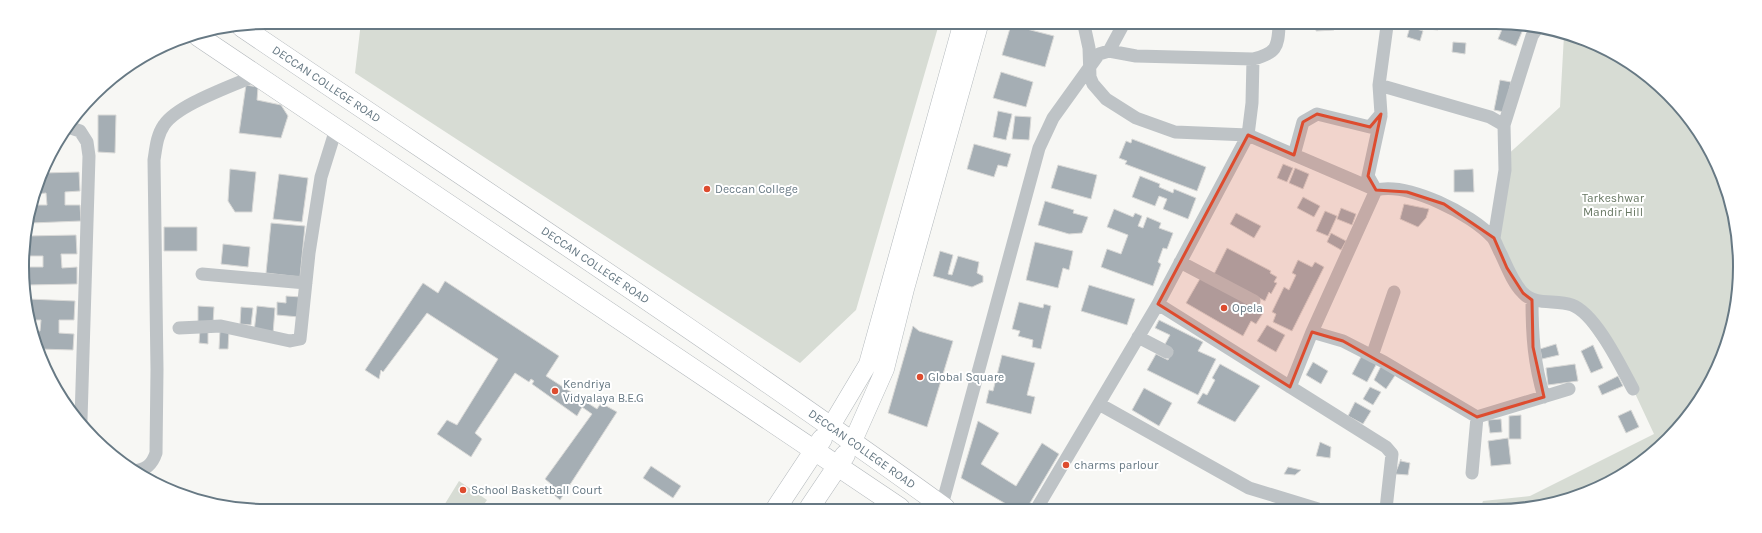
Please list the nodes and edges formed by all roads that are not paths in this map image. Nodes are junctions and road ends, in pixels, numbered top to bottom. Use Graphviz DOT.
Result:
graph roads {
  1 [pos="961,29"];
  2 [pos="978,29"];
  3 [pos="1085,29"];
  4 [pos="1121,29"];
  5 [pos="1279,29"];
  6 [pos="1386,29"];
  7 [pos="247,30"];
  8 [pos="1534,33"];
  9 [pos="201,38"];
  10 [pos="1109,51"];
  11 [pos="1253,60"];
  12 [pos="1089,66"];
  13 [pos="256,75"];
  14 [pos="1379,85"];
  15 [pos="1381,114"];
  16 [pos="1504,125"];
  17 [pos="73,129"];
  18 [pos="336,129"];
  19 [pos="1248,135"];
  20 [pos="1294,155"];
  21 [pos="1376,190"];
  22 [pos="1494,238"];
  23 [pos="1180,262"];
  24 [pos="202,274"];
  25 [pos="306,283"];
  26 [pos="1394,292"];
  27 [pos="1532,300"];
  28 [pos="1254,301"];
  29 [pos="1158,304"];
  30 [pos="179,328"];
  31 [pos="1312,332"];
  32 [pos="1138,337"];
  33 [pos="1167,352"];
  34 [pos="1372,356"];
  35 [pos="1290,386"];
  36 [pos="1569,389"];
  37 [pos="1633,389"];
  38 [pos="1544,397"];
  39 [pos="1099,404"];
  40 [pos="81,415"];
  41 [pos="1477,417"];
  42 [pos="831,426"];
  43 [pos="854,441"];
  44 [pos="815,450"];
  45 [pos="838,466"];
  46 [pos="143,469"];
  47 [pos="1472,473"];
  48 [pos="779,504"];
  49 [pos="813,504"];
  50 [pos="894,504"];
  51 [pos="941,504"];
  52 [pos="945,504"];
  53 [pos="1039,504"];
  54 [pos="1304,504"];
  55 [pos="1387,504"];
  1 -- 42 [label="street"];
  2 -- 43 [label="street"];
  3 -- 12 [label="street"];
  4 -- 10 [label="street"];
  5 -- 11 [label="street"];
  6 -- 14 [label="street"];
  7 -- 42 [label="main road, DECCAN COLLEGE ROAD"];
  8 -- 16 [label="street"];
  9 -- 13 [label="main road"];
  10 -- 11 [label="street"];
  10 -- 12 [label="street"];
  11 -- 19 [label="street"];
  12 -- 19 [label="street"];
  12 -- 52 [label="street"];
  13 -- 18 [label="main road"];
  13 -- 46 [label="street"];
  14 -- 15 [label="street"];
  14 -- 16 [label="street"];
  15 -- 20 [label="street"];
  15 -- 21 [label="street"];
  16 -- 22 [label="street"];
  17 -- 40 [label="street"];
  18 -- 25 [label="street"];
  18 -- 44 [label="main road"];
  19 -- 20 [label="street"];
  19 -- 23 [label="street"];
  20 -- 21 [label="street"];
  21 -- 22 [label="street"];
  21 -- 31 [label="street"];
  22 -- 27 [label="street"];
  23 -- 28 [label="street"];
  23 -- 29 [label="street"];
  24 -- 25 [label="street"];
  25 -- 30 [label="street"];
  26 -- 34 [label="street"];
  27 -- 37 [label="street"];
  27 -- 38 [label="street"];
  29 -- 32 [label="street"];
  29 -- 35 [label="street"];
  31 -- 34 [label="street"];
  31 -- 35 [label="street"];
  32 -- 33 [label="street"];
  32 -- 39 [label="street"];
  34 -- 41 [label="street"];
  35 -- 55 [label="street"];
  36 -- 38 [label="street"];
  38 -- 41 [label="street"];
  39 -- 53 [label="street"];
  39 -- 54 [label="street"];
  41 -- 47 [label="street"];
  42 -- 43 [label="main road, DECCAN COLLEGE ROAD"];
  42 -- 44 [label="main road"];
  43 -- 45 [label="main road"];
  43 -- 51 [label="main road, DECCAN COLLEGE ROAD"];
  44 -- 45 [label="main road"];
  44 -- 48 [label="main road"];
  45 -- 49 [label="main road"];
  45 -- 50 [label="main road"];
}
